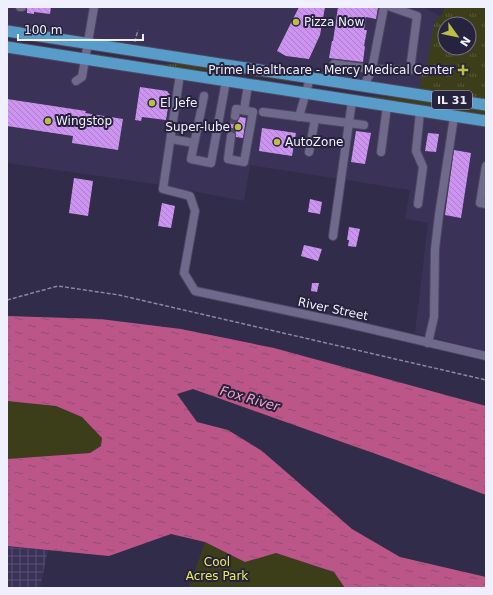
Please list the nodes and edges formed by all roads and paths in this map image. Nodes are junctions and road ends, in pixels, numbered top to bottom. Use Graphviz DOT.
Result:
graph roads {
  1 [pos="94,7"];
  2 [pos="384,7"];
  3 [pos="390,7"];
  4 [pos="138,30"];
  5 [pos="7,31"];
  6 [pos="128,40"];
  7 [pos="88,43"];
  8 [pos="7,47"];
  9 [pos="85,60"];
  10 [pos="334,64"];
  11 [pos="372,69"];
  12 [pos="180,74"];
  13 [pos="310,78"];
  14 [pos="76,81"];
  15 [pos="226,81"];
  16 [pos="248,85"];
  17 [pos="364,86"];
  18 [pos="305,93"];
  19 [pos="204,96"];
  20 [pos="352,101"];
  21 [pos="486,105"];
  22 [pos="387,106"];
  23 [pos="263,112"];
  24 [pos="420,112"];
  25 [pos="299,117"];
  26 [pos="454,117"];
  27 [pos="315,119"];
  28 [pos="486,122"];
  29 [pos="348,124"];
  30 [pos="364,125"];
  31 [pos="234,136"];
  32 [pos="170,139"];
  33 [pos="194,143"];
  34 [pos="309,152"];
  35 [pos="380,152"];
  36 [pos="486,166"];
  37 [pos="418,204"];
  38 [pos="486,204"];
  39 [pos="333,236"];
  40 [pos="7,300"];
  41 [pos="428,342"];
  42 [pos="486,356"];
  43 [pos="486,380"];
  1 -- 7 [label="street"];
  2 -- 11 [label="street"];
  3 -- 11 [label="street"];
  4 -- 6 [label="path"];
  5 -- 7 [label="main road, IL 31"];
  7 -- 9 [label="street"];
  7 -- 13 [label="main road, IL 31"];
  8 -- 9 [label="main road"];
  9 -- 12 [label="main road"];
  9 -- 14 [label="street"];
  10 -- 11 [label="street"];
  11 -- 17 [label="street"];
  12 -- 15 [label="main road"];
  12 -- 32 [label="street"];
  13 -- 17 [label="main road, IL 31"];
  13 -- 18 [label="street"];
  15 -- 16 [label="main road"];
  15 -- 33 [label="street"];
  16 -- 18 [label="main road"];
  16 -- 31 [label="street"];
  17 -- 21 [label="main road, IL 31"];
  18 -- 20 [label="main road"];
  18 -- 25 [label="street"];
  19 -- 33 [label="street"];
  20 -- 22 [label="main road"];
  20 -- 29 [label="street"];
  22 -- 24 [label="main road"];
  22 -- 35 [label="street"];
  23 -- 25 [label="street"];
  24 -- 26 [label="main road"];
  24 -- 37 [label="street"];
  25 -- 27 [label="street"];
  26 -- 28 [label="main road"];
  26 -- 41 [label="street"];
  27 -- 29 [label="street"];
  27 -- 34 [label="street"];
  29 -- 30 [label="street"];
  29 -- 39 [label="street"];
  32 -- 33 [label="street"];
  32 -- 41 [label="street, River Street"];
  36 -- 38 [label="street"];
  40 -- 43 [label="path"];
  41 -- 42 [label="street, River Street"];
}
